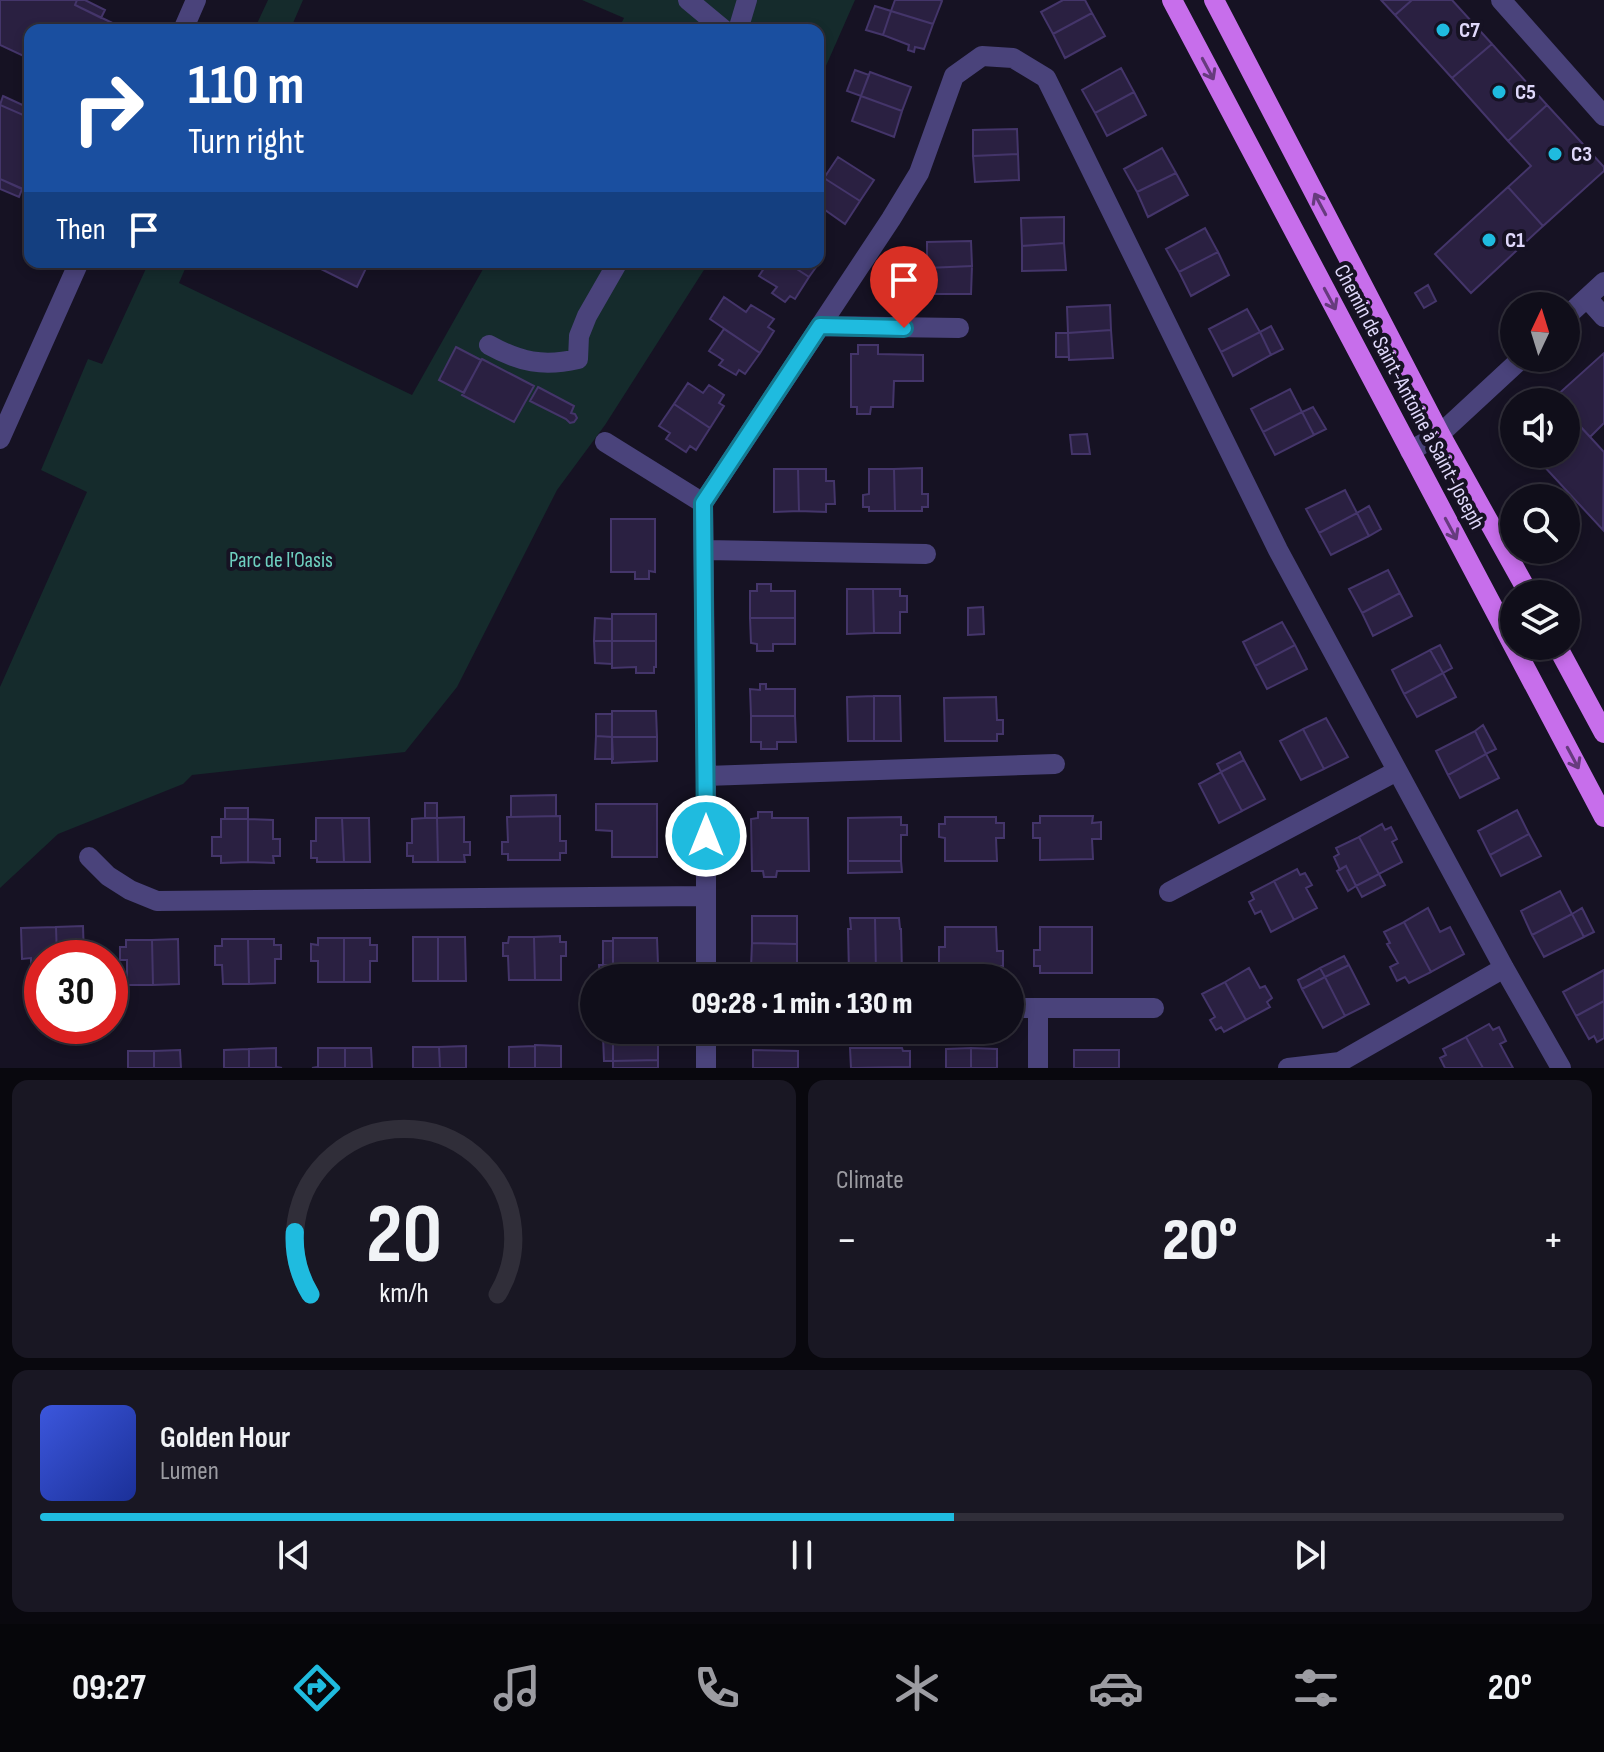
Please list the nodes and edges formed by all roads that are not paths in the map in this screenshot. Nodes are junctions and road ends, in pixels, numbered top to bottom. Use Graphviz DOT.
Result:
graph roads {
  1 [pos="196,0"];
  2 [pos="688,0"];
  3 [pos="747,0"];
  4 [pos="1172,0"];
  5 [pos="1214,0"];
  6 [pos="1501,0"];
  7 [pos="186,24"];
  8 [pos="717,24"];
  9 [pos="740,24"];
  10 [pos="1604,116"];
  11 [pos="76,268"];
  12 [pos="615,268"];
  13 [pos="1604,282"];
  14 [pos="1587,298"];
  15 [pos="1580,304"];
  16 [pos="1604,317"];
  17 [pos="820,326"];
  18 [pos="959,328"];
  19 [pos="489,345"];
  20 [pos="1507,372"];
  21 [pos="1440,434"];
  22 [pos="0,439"];
  23 [pos="605,442"];
  24 [pos="1410,451"];
  25 [pos="703,503"];
  26 [pos="704,550"];
  27 [pos="926,554"];
  28 [pos="1521,580"];
  29 [pos="1565,660"];
  30 [pos="1604,733"];
  31 [pos="1055,764"];
  32 [pos="1397,771"];
  33 [pos="706,776"];
  34 [pos="1604,817"];
  35 [pos="89,857"];
  36 [pos="1169,892"];
  37 [pos="705,896"];
  38 [pos="706,964"];
  39 [pos="1504,968"];
  40 [pos="1024,1008"];
  41 [pos="1038,1008"];
  42 [pos="1154,1008"];
  43 [pos="706,1044"];
  44 [pos="706,1068"];
  45 [pos="1038,1068"];
  46 [pos="1288,1068"];
  47 [pos="1561,1068"];
  1 -- 7 [label="street"];
  2 -- 8 [label="street"];
  3 -- 9 [label="street"];
  4 -- 24 [label="main road, Chemin de Saint-Antoine à Saint-Joseph, one-way"];
  21 -- 5 [label="main road, Chemin de Saint-Antoine à Saint-Joseph, one-way"];
  6 -- 10 [label="street"];
  11 -- 22 [label="street"];
  12 -- 19 [label="street"];
  13 -- 14 [label="street"];
  14 -- 15 [label="street"];
  14 -- 16 [label="street"];
  17 -- 18 [label="street"];
  17 -- 25 [label="street"];
  17 -- 32 [label="street"];
  20 -- 21 [label="street"];
  21 -- 24 [label="street"];
  21 -- 28 [label="main road, Chemin de Saint-Antoine à Saint-Joseph"];
  23 -- 25 [label="street"];
  24 -- 34 [label="main road, Chemin de Saint-Antoine à Saint-Joseph, one-way"];
  25 -- 26 [label="street"];
  26 -- 27 [label="street"];
  26 -- 33 [label="street"];
  29 -- 30 [label="main road"];
  31 -- 33 [label="street"];
  32 -- 36 [label="street"];
  32 -- 39 [label="street"];
  33 -- 37 [label="street"];
  35 -- 37 [label="street"];
  37 -- 38 [label="street"];
  39 -- 46 [label="street"];
  39 -- 47 [label="street"];
  40 -- 41 [label="street"];
  41 -- 42 [label="street"];
  41 -- 45 [label="street"];
  43 -- 44 [label="street"];
}
